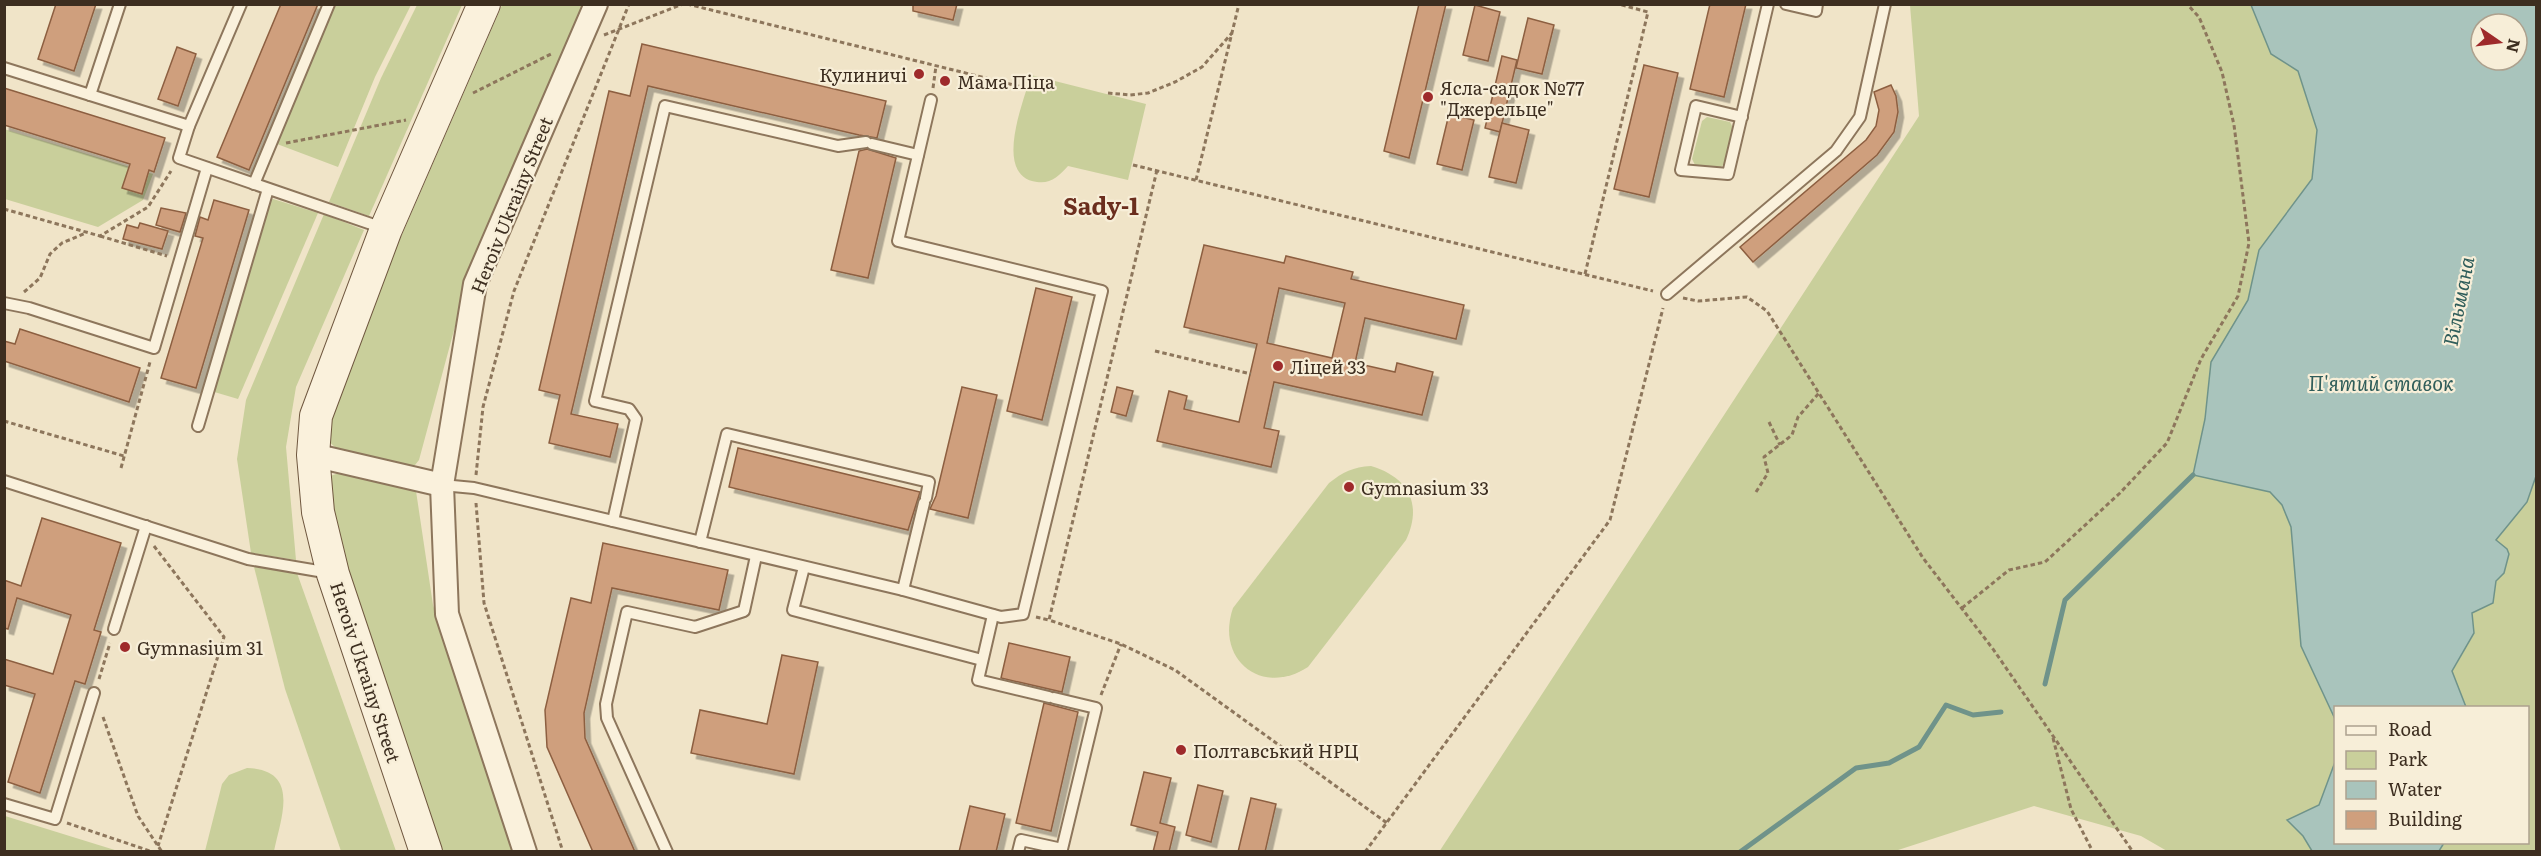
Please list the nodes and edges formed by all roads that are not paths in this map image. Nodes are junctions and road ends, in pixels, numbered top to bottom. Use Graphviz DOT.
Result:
graph roads {
  1 [pos="120,4"];
  2 [pos="241,4"];
  3 [pos="329,4"];
  4 [pos="484,4"];
  5 [pos="596,4"];
  6 [pos="1768,4"];
  7 [pos="1786,4"];
  8 [pos="1817,4"];
  9 [pos="1885,4"];
  10 [pos="4,68"];
  11 [pos="90,95"];
  12 [pos="931,100"];
  13 [pos="1742,117"];
  14 [pos="189,126"];
  15 [pos="918,154"];
  16 [pos="207,168"];
  17 [pos="254,184"];
  18 [pos="268,189"];
  19 [pos="386,229"];
  20 [pos="1667,294"];
  21 [pos="6,303"];
  22 [pos="198,426"];
  23 [pos="313,455"];
  24 [pos="4,481"];
  25 [pos="442,485"];
  26 [pos="613,521"];
  27 [pos="145,529"];
  28 [pos="700,542"];
  29 [pos="756,556"];
  30 [pos="804,567"];
  31 [pos="333,574"];
  32 [pos="903,590"];
  33 [pos="993,615"];
  34 [pos="114,629"];
  35 [pos="982,660"];
  36 [pos="94,693"];
  37 [pos="4,804"];
  38 [pos="426,852"];
  39 [pos="525,852"];
  40 [pos="667,852"];
  41 [pos="1018,852"];
  1 -- 11 [label="lane"];
  2 -- 14 [label="lane"];
  3 -- 17 [label="lane"];
  4 -- 19 [label="main road, Heroiv Ukrainy Street"];
  5 -- 25 [label="street, Heroiv Ukrainy Street"];
  6 -- 13 [label="lane"];
  7 -- 8 [label="lane"];
  9 -- 20 [label="lane"];
  10 -- 11 [label="lane"];
  11 -- 14 [label="lane"];
  12 -- 15 [label="lane"];
  13 -- 13 [label="lane"];
  14 -- 16 [label="lane"];
  15 -- 26 [label="lane"];
  15 -- 33 [label="lane"];
  16 -- 17 [label="lane"];
  16 -- 21 [label="lane"];
  17 -- 18 [label="lane"];
  18 -- 19 [label="lane"];
  18 -- 22 [label="lane"];
  19 -- 23 [label="main road, Heroiv Ukrainy Street"];
  23 -- 25 [label="street"];
  23 -- 31 [label="main road, Heroiv Ukrainy Street"];
  24 -- 27 [label="lane"];
  25 -- 26 [label="lane"];
  25 -- 39 [label="street, Heroiv Ukrainy Street"];
  26 -- 28 [label="lane"];
  27 -- 31 [label="lane"];
  27 -- 34 [label="lane"];
  28 -- 29 [label="lane"];
  28 -- 32 [label="lane"];
  29 -- 30 [label="lane"];
  29 -- 40 [label="lane"];
  30 -- 32 [label="lane"];
  30 -- 35 [label="lane"];
  31 -- 38 [label="main road, Heroiv Ukrainy Street"];
  32 -- 33 [label="lane"];
  33 -- 35 [label="lane"];
  35 -- 41 [label="lane"];
  36 -- 37 [label="lane"];
}
